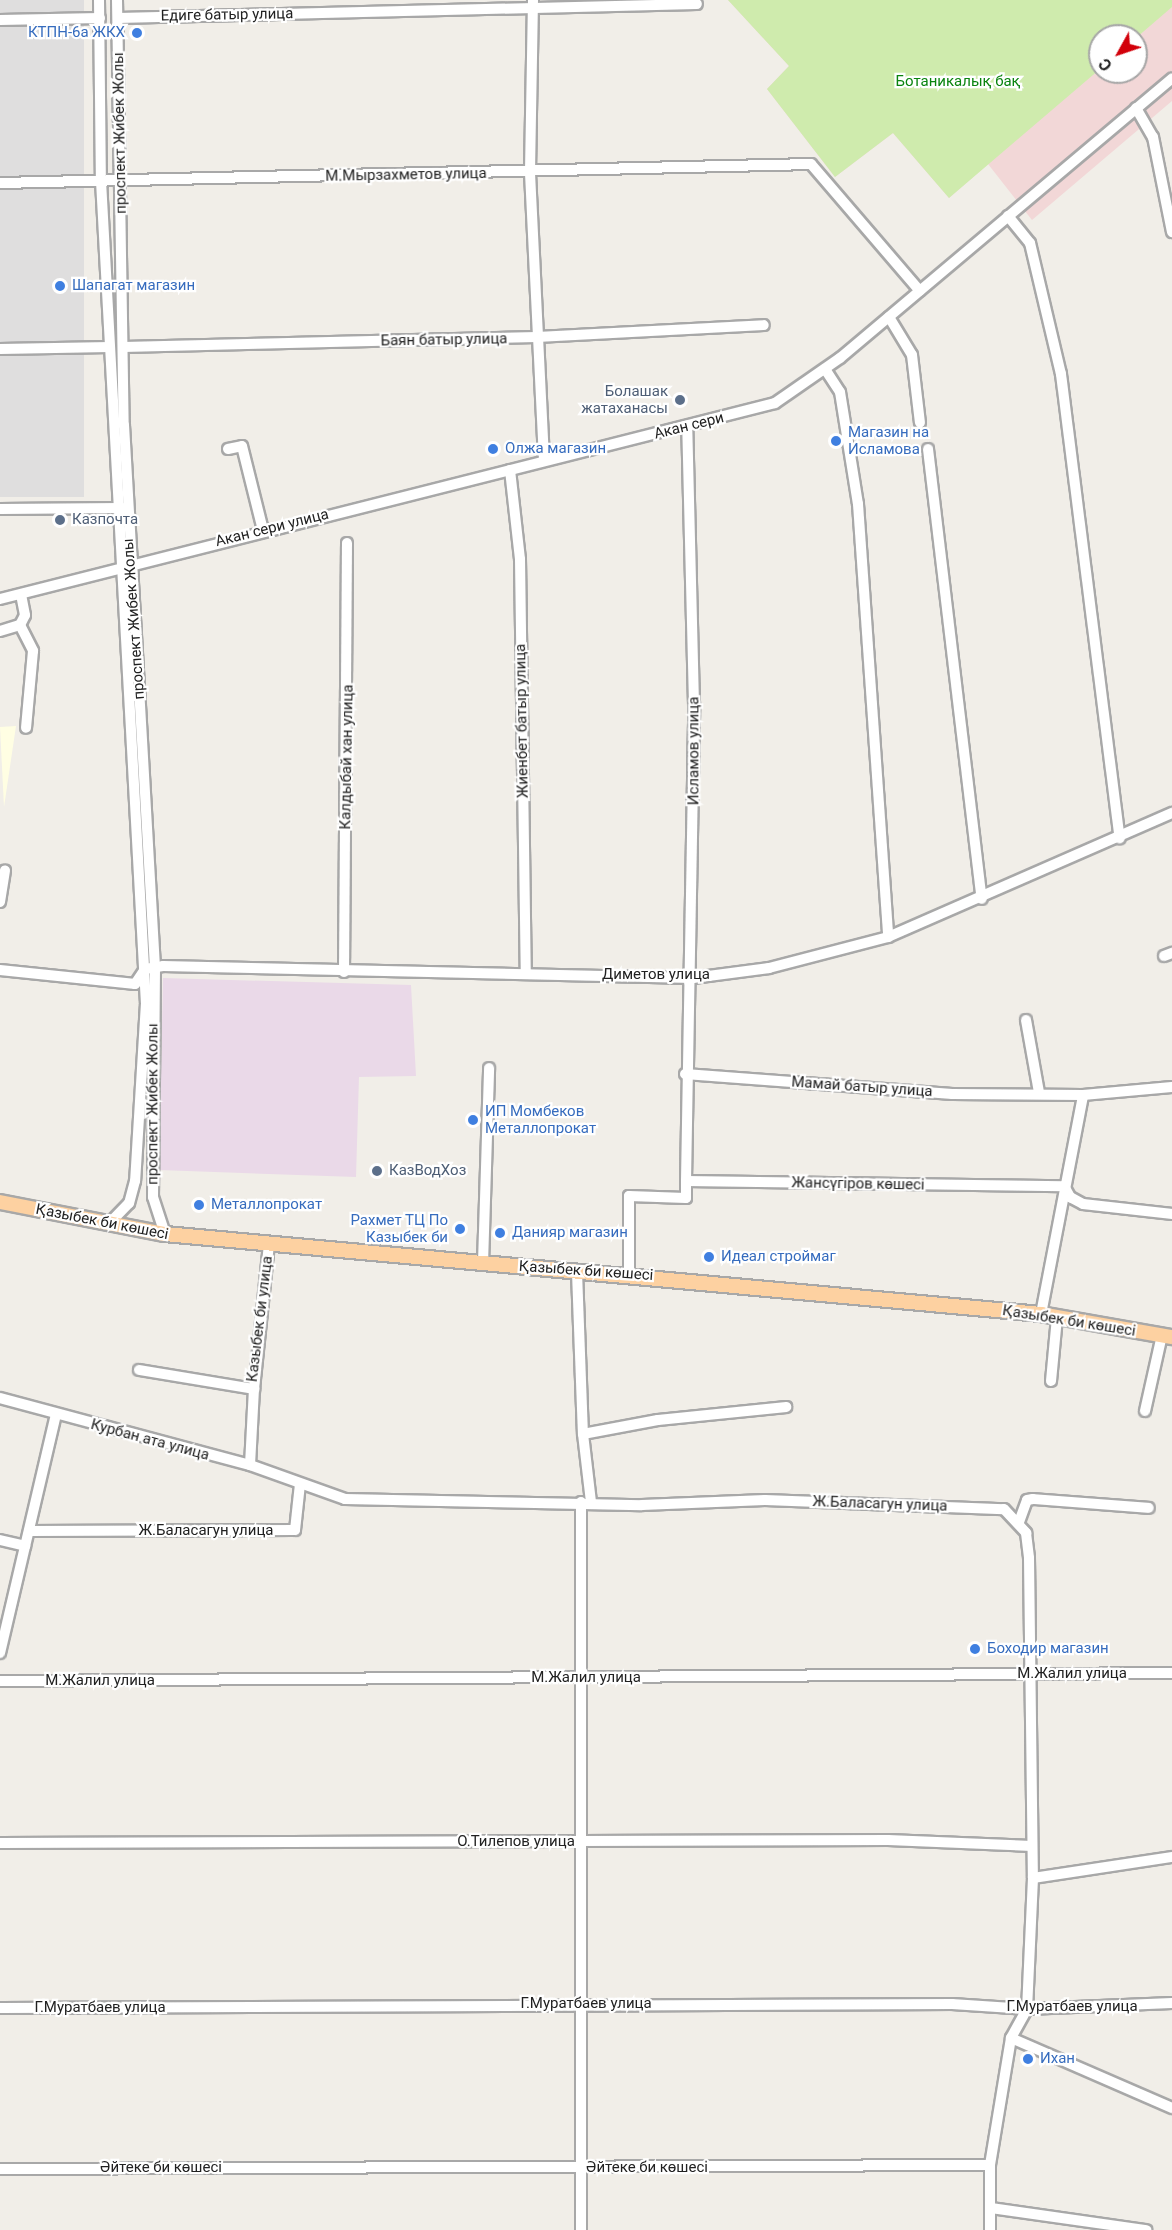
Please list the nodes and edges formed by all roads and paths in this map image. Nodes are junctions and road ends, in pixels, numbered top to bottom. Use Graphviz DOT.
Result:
graph roads {
  1 [pos="99,0"];
  2 [pos="117,0"];
  3 [pos="533,4"];
  4 [pos="697,4"];
  5 [pos="100,18"];
  6 [pos="118,18"];
  7 [pos="0,20"];
  8 [pos="1172,78"];
  9 [pos="1136,108"];
  10 [pos="530,173"];
  11 [pos="121,180"];
  12 [pos="101,181"];
  13 [pos="0,183"];
  14 [pos="1008,216"];
  15 [pos="1172,232"];
  16 [pos="920,291"];
  17 [pos="889,317"];
  18 [pos="764,325"];
  19 [pos="537,338"];
  20 [pos="110,347"];
  21 [pos="123,347"];
  22 [pos="0,349"];
  23 [pos="825,369"];
  24 [pos="920,423"];
  25 [pos="687,426"];
  26 [pos="228,448"];
  27 [pos="928,449"];
  28 [pos="544,461"];
  29 [pos="510,470"];
  30 [pos="123,508"];
  31 [pos="0,509"];
  32 [pos="263,530"];
  33 [pos="347,543"];
  34 [pos="127,564"];
  35 [pos="21,594"];
  36 [pos="0,599"];
  37 [pos="20,625"];
  38 [pos="0,630"];
  39 [pos="26,728"];
  40 [pos="1172,813"];
  41 [pos="1119,838"];
  42 [pos="4,870"];
  43 [pos="982,899"];
  44 [pos="0,902"];
  45 [pos="888,938"];
  46 [pos="150,968"];
  47 [pos="0,970"];
  48 [pos="345,972"];
  49 [pos="526,973"];
  50 [pos="693,978"];
  51 [pos="1026,1020"];
  52 [pos="489,1068"];
  53 [pos="685,1074"];
  54 [pos="1172,1087"];
  55 [pos="1039,1092"];
  56 [pos="1083,1095"];
  57 [pos="686,1181"];
  58 [pos="1064,1186"];
  59 [pos="0,1202"];
  60 [pos="1172,1214"];
  61 [pos="108,1225"];
  62 [pos="165,1234"];
  63 [pos="269,1245"];
  64 [pos="483,1263"];
  65 [pos="576,1272"];
  66 [pos="629,1274"];
  67 [pos="1041,1314"];
  68 [pos="1057,1317"];
  69 [pos="1167,1336"];
  70 [pos="139,1370"];
  71 [pos="1051,1381"];
  72 [pos="254,1389"];
  73 [pos="0,1398"];
  74 [pos="786,1407"];
  75 [pos="1145,1411"];
  76 [pos="57,1414"];
  77 [pos="583,1434"];
  78 [pos="250,1465"];
  79 [pos="300,1484"];
  80 [pos="586,1502"];
  81 [pos="1149,1508"];
  82 [pos="1019,1522"];
  83 [pos="29,1531"];
  84 [pos="0,1540"];
  85 [pos="25,1546"];
  86 [pos="0,1653"];
  87 [pos="1172,1673"];
  88 [pos="1032,1674"];
  89 [pos="578,1678"];
  90 [pos="0,1681"];
  91 [pos="584,1842"];
  92 [pos="0,1843"];
  93 [pos="1032,1846"];
  94 [pos="1172,1857"];
  95 [pos="1033,1878"];
  96 [pos="1172,2003"];
  97 [pos="584,2004"];
  98 [pos="0,2008"];
  99 [pos="1027,2009"];
  100 [pos="1011,2038"];
  101 [pos="1172,2108"];
  102 [pos="990,2165"];
  103 [pos="581,2168"];
  104 [pos="0,2169"];
  105 [pos="991,2208"];
  106 [pos="581,2230"];
  107 [pos="990,2230"];
  108 [pos="1146,2230"];
  1 -- 5 [label="street, проспект Жибек Жолы"];
  2 -- 6 [label="street, проспект Жибек Жолы"];
  3 -- 4 [label="street, Едиге батыр улица"];
  3 -- 6 [label="street, Едиге батыр улица"];
  3 -- 10 [label="street"];
  5 -- 7 [label="street"];
  5 -- 12 [label="street, проспект Жибек Жолы"];
  6 -- 11 [label="street, проспект Жибек Жолы"];
  8 -- 9 [label="street, Акан сери"];
  9 -- 14 [label="street, Акан сери"];
  9 -- 15 [label="street"];
  10 -- 11 [label="street, М.Мырзахметов улица"];
  10 -- 16 [label="street, М.Мырзахметов улица"];
  10 -- 19 [label="street"];
  11 -- 12 [label="street, М.Мырзахметов улица"];
  11 -- 21 [label="street, проспект Жибек Жолы"];
  12 -- 13 [label="street, М.Мырзахметов улица"];
  12 -- 20 [label="street, проспект Жибек Жолы"];
  14 -- 16 [label="street, Акан сери"];
  14 -- 41 [label="street"];
  16 -- 17 [label="street, Акан сери"];
  17 -- 23 [label="street, Акан сери"];
  17 -- 24 [label="street"];
  18 -- 19 [label="street, Баян батыр улица"];
  19 -- 21 [label="street, Баян батыр улица"];
  19 -- 28 [label="street"];
  20 -- 22 [label="street"];
  20 -- 30 [label="street, проспект Жибек Жолы"];
  21 -- 30 [label="street, проспект Жибек Жолы"];
  23 -- 25 [label="street, Акан сери"];
  23 -- 45 [label="street"];
  25 -- 28 [label="street, Акан сери"];
  25 -- 50 [label="street, Исламов улица"];
  26 -- 32 [label="street"];
  27 -- 43 [label="street"];
  28 -- 29 [label="street, Акан сери улица"];
  29 -- 32 [label="street, Акан сери улица"];
  29 -- 49 [label="street, Жиенбет батыр улица"];
  30 -- 31 [label="street"];
  30 -- 34 [label="street, проспект Жибек Жолы"];
  32 -- 34 [label="street, Акан сери улица"];
  33 -- 48 [label="street, Калдыбай хан улица"];
  34 -- 35 [label="street, Акан сери улица"];
  34 -- 46 [label="street, проспект Жибек Жолы"];
  35 -- 36 [label="street, Акан сери улица"];
  35 -- 37 [label="street"];
  37 -- 38 [label="street"];
  37 -- 39 [label="street"];
  40 -- 41 [label="street, Диметов улица"];
  41 -- 43 [label="street, Диметов улица"];
  42 -- 44 [label="street"];
  43 -- 45 [label="street, Диметов улица"];
  45 -- 50 [label="street, Диметов улица"];
  46 -- 47 [label="street"];
  46 -- 48 [label="street, Диметов улица"];
  46 -- 61 [label="street, проспект Жибек Жолы"];
  46 -- 62 [label="street, проспект Жибек Жолы"];
  48 -- 49 [label="street, Диметов улица"];
  49 -- 50 [label="street, Диметов улица"];
  50 -- 53 [label="street, Исламов улица"];
  51 -- 55 [label="street"];
  52 -- 64 [label="street"];
  53 -- 55 [label="street, Мамай батыр улица"];
  53 -- 57 [label="street, Исламов улица"];
  54 -- 56 [label="street, Мамай батыр улица"];
  55 -- 56 [label="street, Мамай батыр улица"];
  56 -- 58 [label="street"];
  57 -- 58 [label="street, Жансүгіров көшесі"];
  57 -- 66 [label="street"];
  58 -- 60 [label="street"];
  58 -- 67 [label="street"];
  59 -- 61 [label="main road, Қазыбек би көшесі"];
  61 -- 62 [label="main road, Қазыбек би көшесі"];
  62 -- 63 [label="main road, Қазыбек би көшесі"];
  63 -- 64 [label="main road, Қазыбек би көшесі"];
  63 -- 72 [label="street, Казыбек би улица"];
  64 -- 65 [label="main road, Қазыбек би көшесі"];
  65 -- 66 [label="main road, Қазыбек би көшесі"];
  65 -- 77 [label="street"];
  66 -- 67 [label="main road, Қазыбек би көшесі"];
  67 -- 68 [label="main road, Қазыбек би көшесі"];
  68 -- 69 [label="main road, Қазыбек би көшесі"];
  68 -- 71 [label="street"];
  69 -- 75 [label="street"];
  70 -- 72 [label="street, Казыбек би улица"];
  72 -- 78 [label="street"];
  73 -- 76 [label="street, Курбан ата улица"];
  74 -- 77 [label="street"];
  76 -- 78 [label="street, Курбан ата улица"];
  76 -- 83 [label="street"];
  77 -- 80 [label="street"];
  78 -- 79 [label="street, Курбан ата улица"];
  79 -- 80 [label="street, Ж.Баласагун улица"];
  79 -- 83 [label="street, Ж.Баласагун улица"];
  80 -- 82 [label="street, Ж.Баласагун улица"];
  80 -- 89 [label="street"];
  81 -- 82 [label="street"];
  82 -- 88 [label="street"];
  83 -- 85 [label="street"];
  84 -- 85 [label="street"];
  85 -- 86 [label="street"];
  87 -- 88 [label="street, М.Жалил улица"];
  88 -- 89 [label="street, М.Жалил улица"];
  88 -- 93 [label="street"];
  89 -- 90 [label="street, М.Жалил улица"];
  89 -- 91 [label="street"];
  91 -- 92 [label="street, О.Тилепов улица"];
  91 -- 93 [label="street, О.Тилепов улица"];
  91 -- 97 [label="street"];
  93 -- 95 [label="street"];
  94 -- 95 [label="street"];
  95 -- 99 [label="street"];
  96 -- 99 [label="street, Г.Муратбаев улица"];
  97 -- 98 [label="street, Г.Муратбаев улица"];
  97 -- 99 [label="street, Г.Муратбаев улица"];
  97 -- 103 [label="street"];
  99 -- 100 [label="street"];
  100 -- 101 [label="street"];
  100 -- 102 [label="street"];
  102 -- 103 [label="street, Әйтеке би көшесі"];
  102 -- 105 [label="street"];
  103 -- 104 [label="street, Әйтеке би көшесі"];
  103 -- 106 [label="street"];
  105 -- 107 [label="street"];
  105 -- 108 [label="street"];
}
